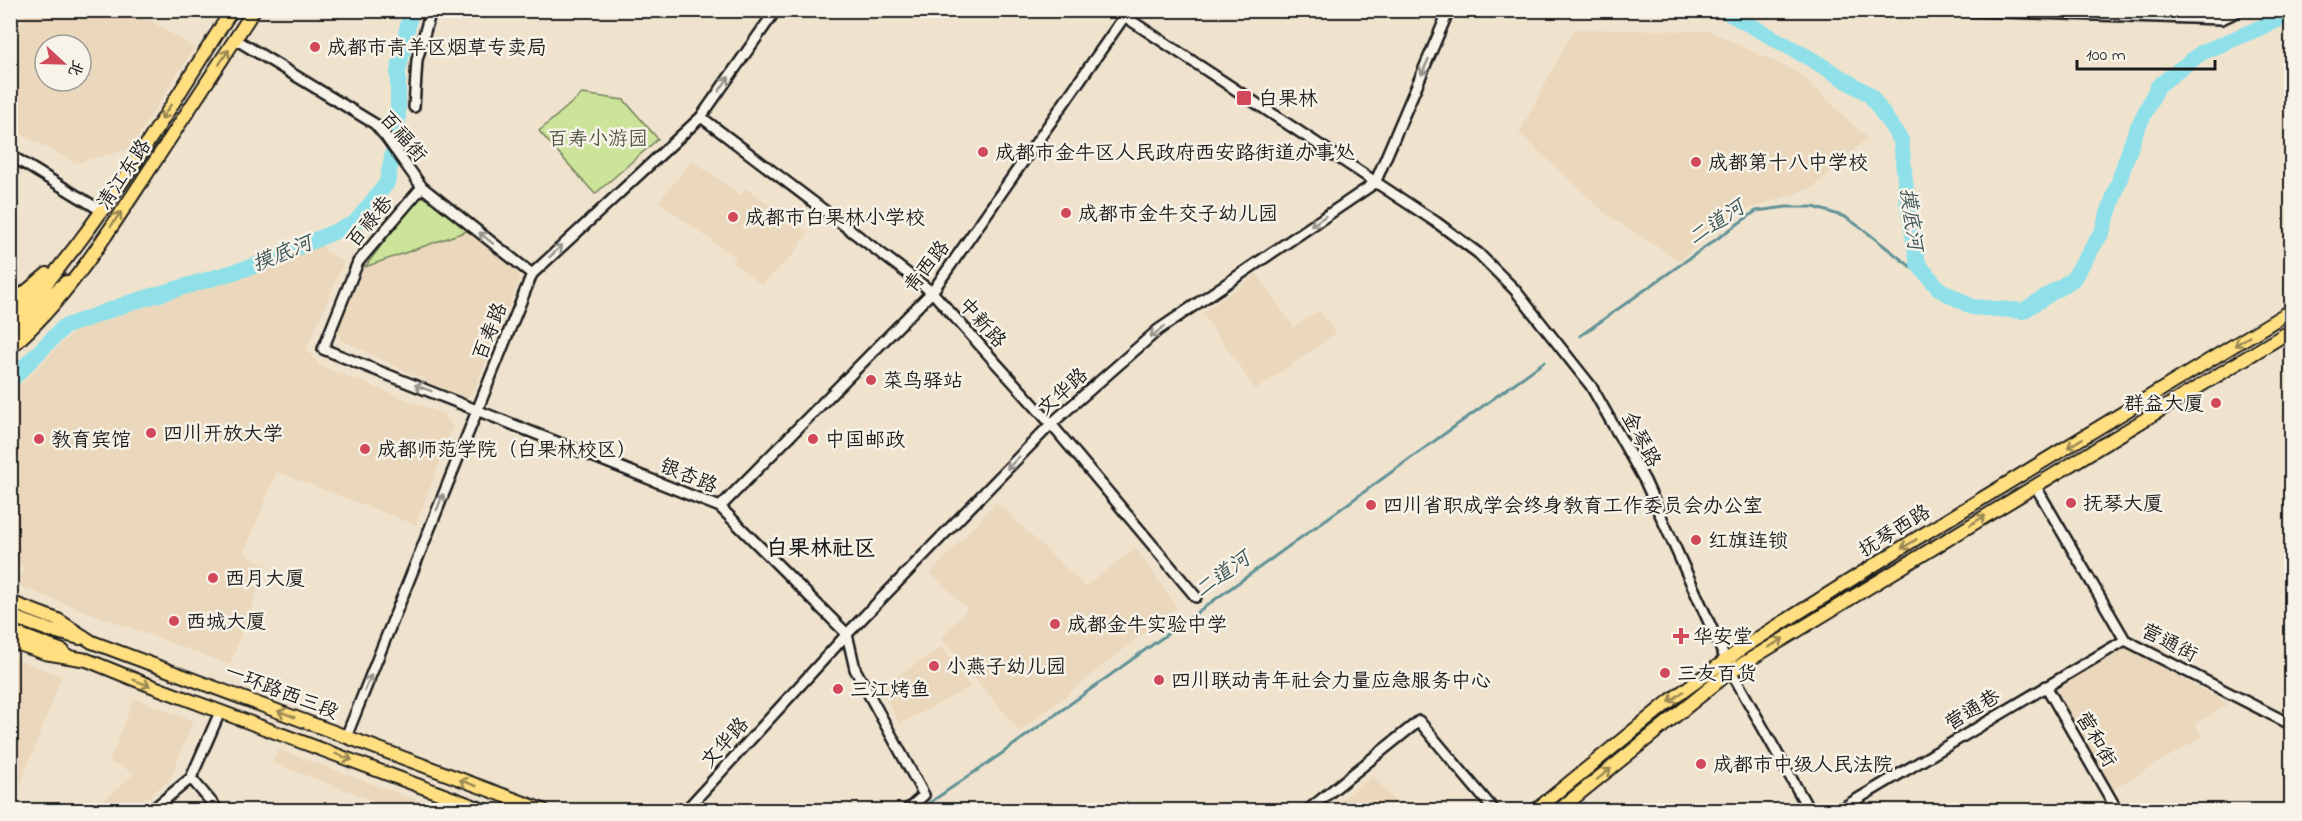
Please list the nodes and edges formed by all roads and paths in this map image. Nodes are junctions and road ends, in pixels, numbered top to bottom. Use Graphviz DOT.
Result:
graph roads {
  1 [pos="232,10"];
  2 [pos="254,10"];
  3 [pos="431,10"];
  4 [pos="776,10"];
  5 [pos="1115,10"];
  6 [pos="1942,10"];
  7 [pos="2241,10"];
  8 [pos="1449,12"];
  9 [pos="2220,15"];
  10 [pos="1124,16"];
  11 [pos="235,39"];
  12 [pos="414,107"];
  13 [pos="701,117"];
  14 [pos="10,155"];
  15 [pos="1375,183"];
  16 [pos="422,187"];
  17 [pos="102,211"];
  18 [pos="68,255"];
  19 [pos="82,267"];
  20 [pos="532,274"];
  21 [pos="932,292"];
  22 [pos="10,305"];
  23 [pos="2292,310"];
  24 [pos="29,311"];
  25 [pos="10,321"];
  26 [pos="2292,330"];
  27 [pos="10,333"];
  28 [pos="10,348"];
  29 [pos="323,349"];
  30 [pos="477,410"];
  31 [pos="1051,424"];
  32 [pos="2036,487"];
  33 [pos="720,507"];
  34 [pos="1196,597"];
  35 [pos="10,602"];
  36 [pos="10,616"];
  37 [pos="10,631"];
  38 [pos="848,634"];
  39 [pos="2125,640"];
  40 [pos="10,641"];
  41 [pos="92,642"];
  42 [pos="87,660"];
  43 [pos="1728,666"];
  44 [pos="2046,686"];
  45 [pos="220,711"];
  46 [pos="2291,724"];
  47 [pos="346,737"];
  48 [pos="191,778"];
  49 [pos="152,810"];
  50 [pos="218,810"];
  51 [pos="484,810"];
  52 [pos="543,810"];
  53 [pos="686,810"];
  54 [pos="907,810"];
  55 [pos="1308,810"];
  56 [pos="1494,810"];
  57 [pos="1536,810"];
  58 [pos="1559,810"];
  59 [pos="1809,810"];
  60 [pos="1839,810"];
  61 [pos="2117,810"];
  1 -- 17 [label="main road, 清江东路, one-way"];
  2 -- 11 [label="main road, 清江东路"];
  3 -- 12 [label="street"];
  13 -- 4 [label="street, 百寿路, one-way"];
  5 -- 10 [label="street, 金琴路"];
  6 -- 9 [label="street"];
  7 -- 9 [label="street"];
  8 -- 15 [label="street, one-way"];
  10 -- 15 [label="street, 金琴路"];
  10 -- 21 [label="street, 青西路"];
  11 -- 16 [label="street, 百福街"];
  19 -- 11 [label="main road, 清江东路, one-way"];
  20 -- 13 [label="street, 百寿路, one-way"];
  13 -- 21 [label="street, 中新路"];
  14 -- 17 [label="street"];
  15 -- 31 [label="street, 文华路, one-way"];
  15 -- 43 [label="street, 金琴路"];
  20 -- 16 [label="street, 百福街, one-way"];
  16 -- 29 [label="street, 百禄巷"];
  17 -- 18 [label="main road, 清江东路"];
  18 -- 22 [label="main road"];
  18 -- 24 [label="main road"];
  19 -- 24 [label="main road"];
  19 -- 28 [label="main road, 清江东路"];
  20 -- 30 [label="street, 百寿路"];
  21 -- 31 [label="street, 中新路"];
  21 -- 33 [label="street, 青西路"];
  23 -- 43 [label="main road, 抚琴西路, one-way"];
  24 -- 25 [label="main road"];
  24 -- 27 [label="main road"];
  26 -- 32 [label="main road, 抚琴西路"];
  30 -- 29 [label="street, 银杏路, one-way"];
  30 -- 33 [label="street, 银杏路"];
  47 -- 30 [label="street, 百寿路, one-way"];
  31 -- 34 [label="street, 中新路"];
  31 -- 38 [label="street, 文华路, one-way"];
  32 -- 39 [label="street, 营通街"];
  43 -- 32 [label="main road, 抚琴西路, one-way"];
  33 -- 38 [label="street, 银杏路"];
  35 -- 41 [label="main road, 一环路西三段"];
  36 -- 41 [label="main road"];
  37 -- 42 [label="main road"];
  38 -- 53 [label="street, 文华路"];
  38 -- 54 [label="street"];
  39 -- 44 [label="street, 营通巷"];
  39 -- 46 [label="street, 营通街"];
  40 -- 42 [label="main road, 一环路西三段"];
  47 -- 41 [label="main road, 一环路西三段, one-way"];
  42 -- 45 [label="main road, 一环路西三段, one-way"];
  43 -- 57 [label="main road, 抚琴西路, one-way"];
  58 -- 43 [label="main road, 抚琴西路, one-way"];
  43 -- 59 [label="street, 金琴路"];
  44 -- 60 [label="street, 营通巷"];
  44 -- 61 [label="street, 营和街"];
  45 -- 48 [label="street"];
  45 -- 51 [label="main road, 一环路西三段, one-way"];
  52 -- 47 [label="main road, 一环路西三段, one-way"];
  48 -- 49 [label="street"];
  48 -- 50 [label="street"];
  55 -- 56 [label="street"];
}
